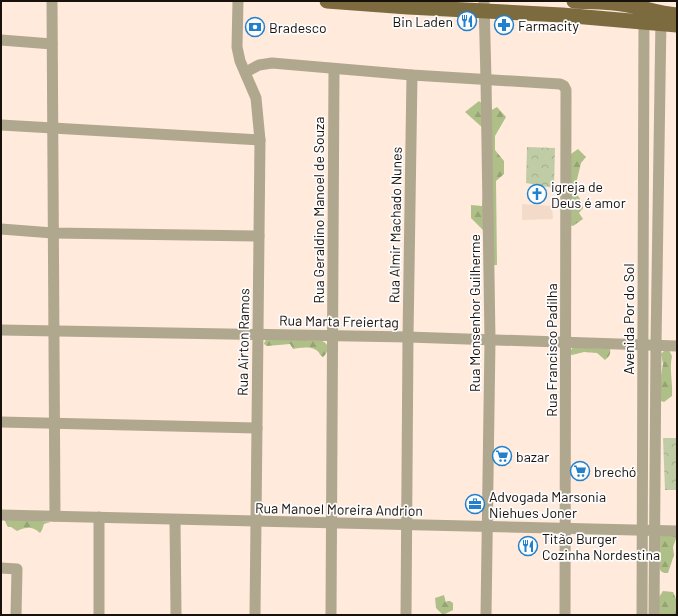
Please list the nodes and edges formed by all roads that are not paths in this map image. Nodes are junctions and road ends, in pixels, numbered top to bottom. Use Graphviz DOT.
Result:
graph roads {
  1 [pos="52,1"];
  2 [pos="238,1"];
  3 [pos="327,1"];
  4 [pos="574,1"];
  5 [pos="643,4"];
  6 [pos="484,6"];
  7 [pos="677,15"];
  8 [pos="661,19"];
  9 [pos="644,23"];
  10 [pos="677,25"];
  11 [pos="1,40"];
  12 [pos="52,44"];
  13 [pos="334,69"];
  14 [pos="246,72"];
  15 [pos="412,75"];
  16 [pos="486,80"];
  17 [pos="1,125"];
  18 [pos="52,128"];
  19 [pos="260,140"];
  20 [pos="1,229"];
  21 [pos="53,233"];
  22 [pos="259,236"];
  23 [pos="1,330"];
  24 [pos="54,331"];
  25 [pos="258,334"];
  26 [pos="333,336"];
  27 [pos="408,337"];
  28 [pos="490,340"];
  29 [pos="566,343"];
  30 [pos="643,345"];
  31 [pos="656,345"];
  32 [pos="677,346"];
  33 [pos="1,422"];
  34 [pos="54,424"];
  35 [pos="256,428"];
  36 [pos="1,515"];
  37 [pos="55,516"];
  38 [pos="99,517"];
  39 [pos="175,520"];
  40 [pos="255,522"];
  41 [pos="331,523"];
  42 [pos="407,525"];
  43 [pos="487,527"];
  44 [pos="565,529"];
  45 [pos="643,531"];
  46 [pos="654,531"];
  47 [pos="677,531"];
  48 [pos="1,568"];
  49 [pos="16,615"];
  50 [pos="99,615"];
  51 [pos="176,615"];
  52 [pos="254,615"];
  53 [pos="330,615"];
  54 [pos="406,615"];
  55 [pos="486,615"];
  56 [pos="565,615"];
  57 [pos="642,615"];
  58 [pos="654,615"];
  1 -- 12 [label="street"];
  2 -- 14 [label="street, Rua Airton Ramos"];
  3 -- 6 [label="main road"];
  4 -- 5 [label="main road"];
  5 -- 8 [label="main road"];
  5 -- 9 [label="street, Avenida Por do Sol"];
  6 -- 9 [label="main road"];
  6 -- 16 [label="street, Rua Monsenhor Guilherme"];
  7 -- 8 [label="main road"];
  8 -- 9 [label="main road"];
  8 -- 10 [label="main road"];
  8 -- 31 [label="street, Avenida Por do Sol"];
  9 -- 30 [label="street, Avenida Por do Sol"];
  11 -- 12 [label="street"];
  12 -- 18 [label="street"];
  13 -- 14 [label="street"];
  13 -- 15 [label="street"];
  13 -- 26 [label="street, Rua Geraldino Manoel de Souza"];
  14 -- 19 [label="street, Rua Airton Ramos"];
  15 -- 16 [label="street"];
  15 -- 27 [label="street, Rua Almir Machado Nunes"];
  16 -- 28 [label="street, Rua Monsenhor Guilherme"];
  16 -- 29 [label="street, Rua Francisco Padilha"];
  17 -- 18 [label="street"];
  18 -- 19 [label="street"];
  18 -- 21 [label="street"];
  19 -- 22 [label="street, Rua Airton Ramos"];
  20 -- 21 [label="street"];
  21 -- 22 [label="street"];
  21 -- 24 [label="street"];
  22 -- 25 [label="street, Rua Airton Ramos"];
  23 -- 24 [label="street, Rua Marta Freiertag"];
  24 -- 25 [label="street, Rua Marta Freiertag"];
  24 -- 34 [label="street"];
  25 -- 26 [label="street, Rua Marta Freiertag"];
  25 -- 35 [label="street, Rua Airton Ramos"];
  26 -- 27 [label="street, Rua Marta Freiertag"];
  26 -- 41 [label="street, Rua Geraldino Manoel de Souza"];
  27 -- 28 [label="street, Rua Marta Freiertag"];
  27 -- 42 [label="street, Rua Almir Machado Nunes"];
  28 -- 29 [label="street, Rua Marta Freiertag"];
  28 -- 43 [label="street, Rua Monsenhor Guilherme"];
  29 -- 30 [label="street, Rua Marta Freiertag"];
  29 -- 44 [label="street, Rua Francisco Padilha"];
  30 -- 31 [label="street, Rua Marta Freiertag"];
  30 -- 45 [label="street, Avenida Por do Sol"];
  31 -- 32 [label="street, Rua Marta Freiertag"];
  31 -- 46 [label="street, Avenida Por do Sol"];
  33 -- 34 [label="street"];
  34 -- 35 [label="street"];
  34 -- 37 [label="street"];
  35 -- 40 [label="street, Rua Airton Ramos"];
  36 -- 37 [label="street, Rua Manoel Moreira Andrion"];
  37 -- 38 [label="street, Rua Manoel Moreira Andrion"];
  38 -- 39 [label="street, Rua Manoel Moreira Andrion"];
  38 -- 50 [label="street"];
  39 -- 40 [label="street, Rua Manoel Moreira Andrion"];
  39 -- 51 [label="street"];
  40 -- 41 [label="street, Rua Manoel Moreira Andrion"];
  40 -- 52 [label="street, Rua Airton Ramos"];
  41 -- 42 [label="street, Rua Manoel Moreira Andrion"];
  41 -- 53 [label="street, Rua Geraldino Manoel de Souza"];
  42 -- 43 [label="street, Rua Manoel Moreira Andrion"];
  42 -- 54 [label="street, Rua Almir Machado Nunes"];
  43 -- 44 [label="street, Rua Manoel Moreira Andrion"];
  43 -- 55 [label="street, Rua Monsenhor Guilherme"];
  44 -- 45 [label="street, Rua Manoel Moreira Andrion"];
  44 -- 56 [label="street, Rua Francisco Padilha"];
  45 -- 46 [label="street, Rua Manoel Moreira Andrion"];
  45 -- 57 [label="street, Avenida Por do Sol"];
  46 -- 47 [label="street, Rua Manoel Moreira Andrion"];
  46 -- 58 [label="street, Avenida Por do Sol"];
  48 -- 49 [label="street"];
}
